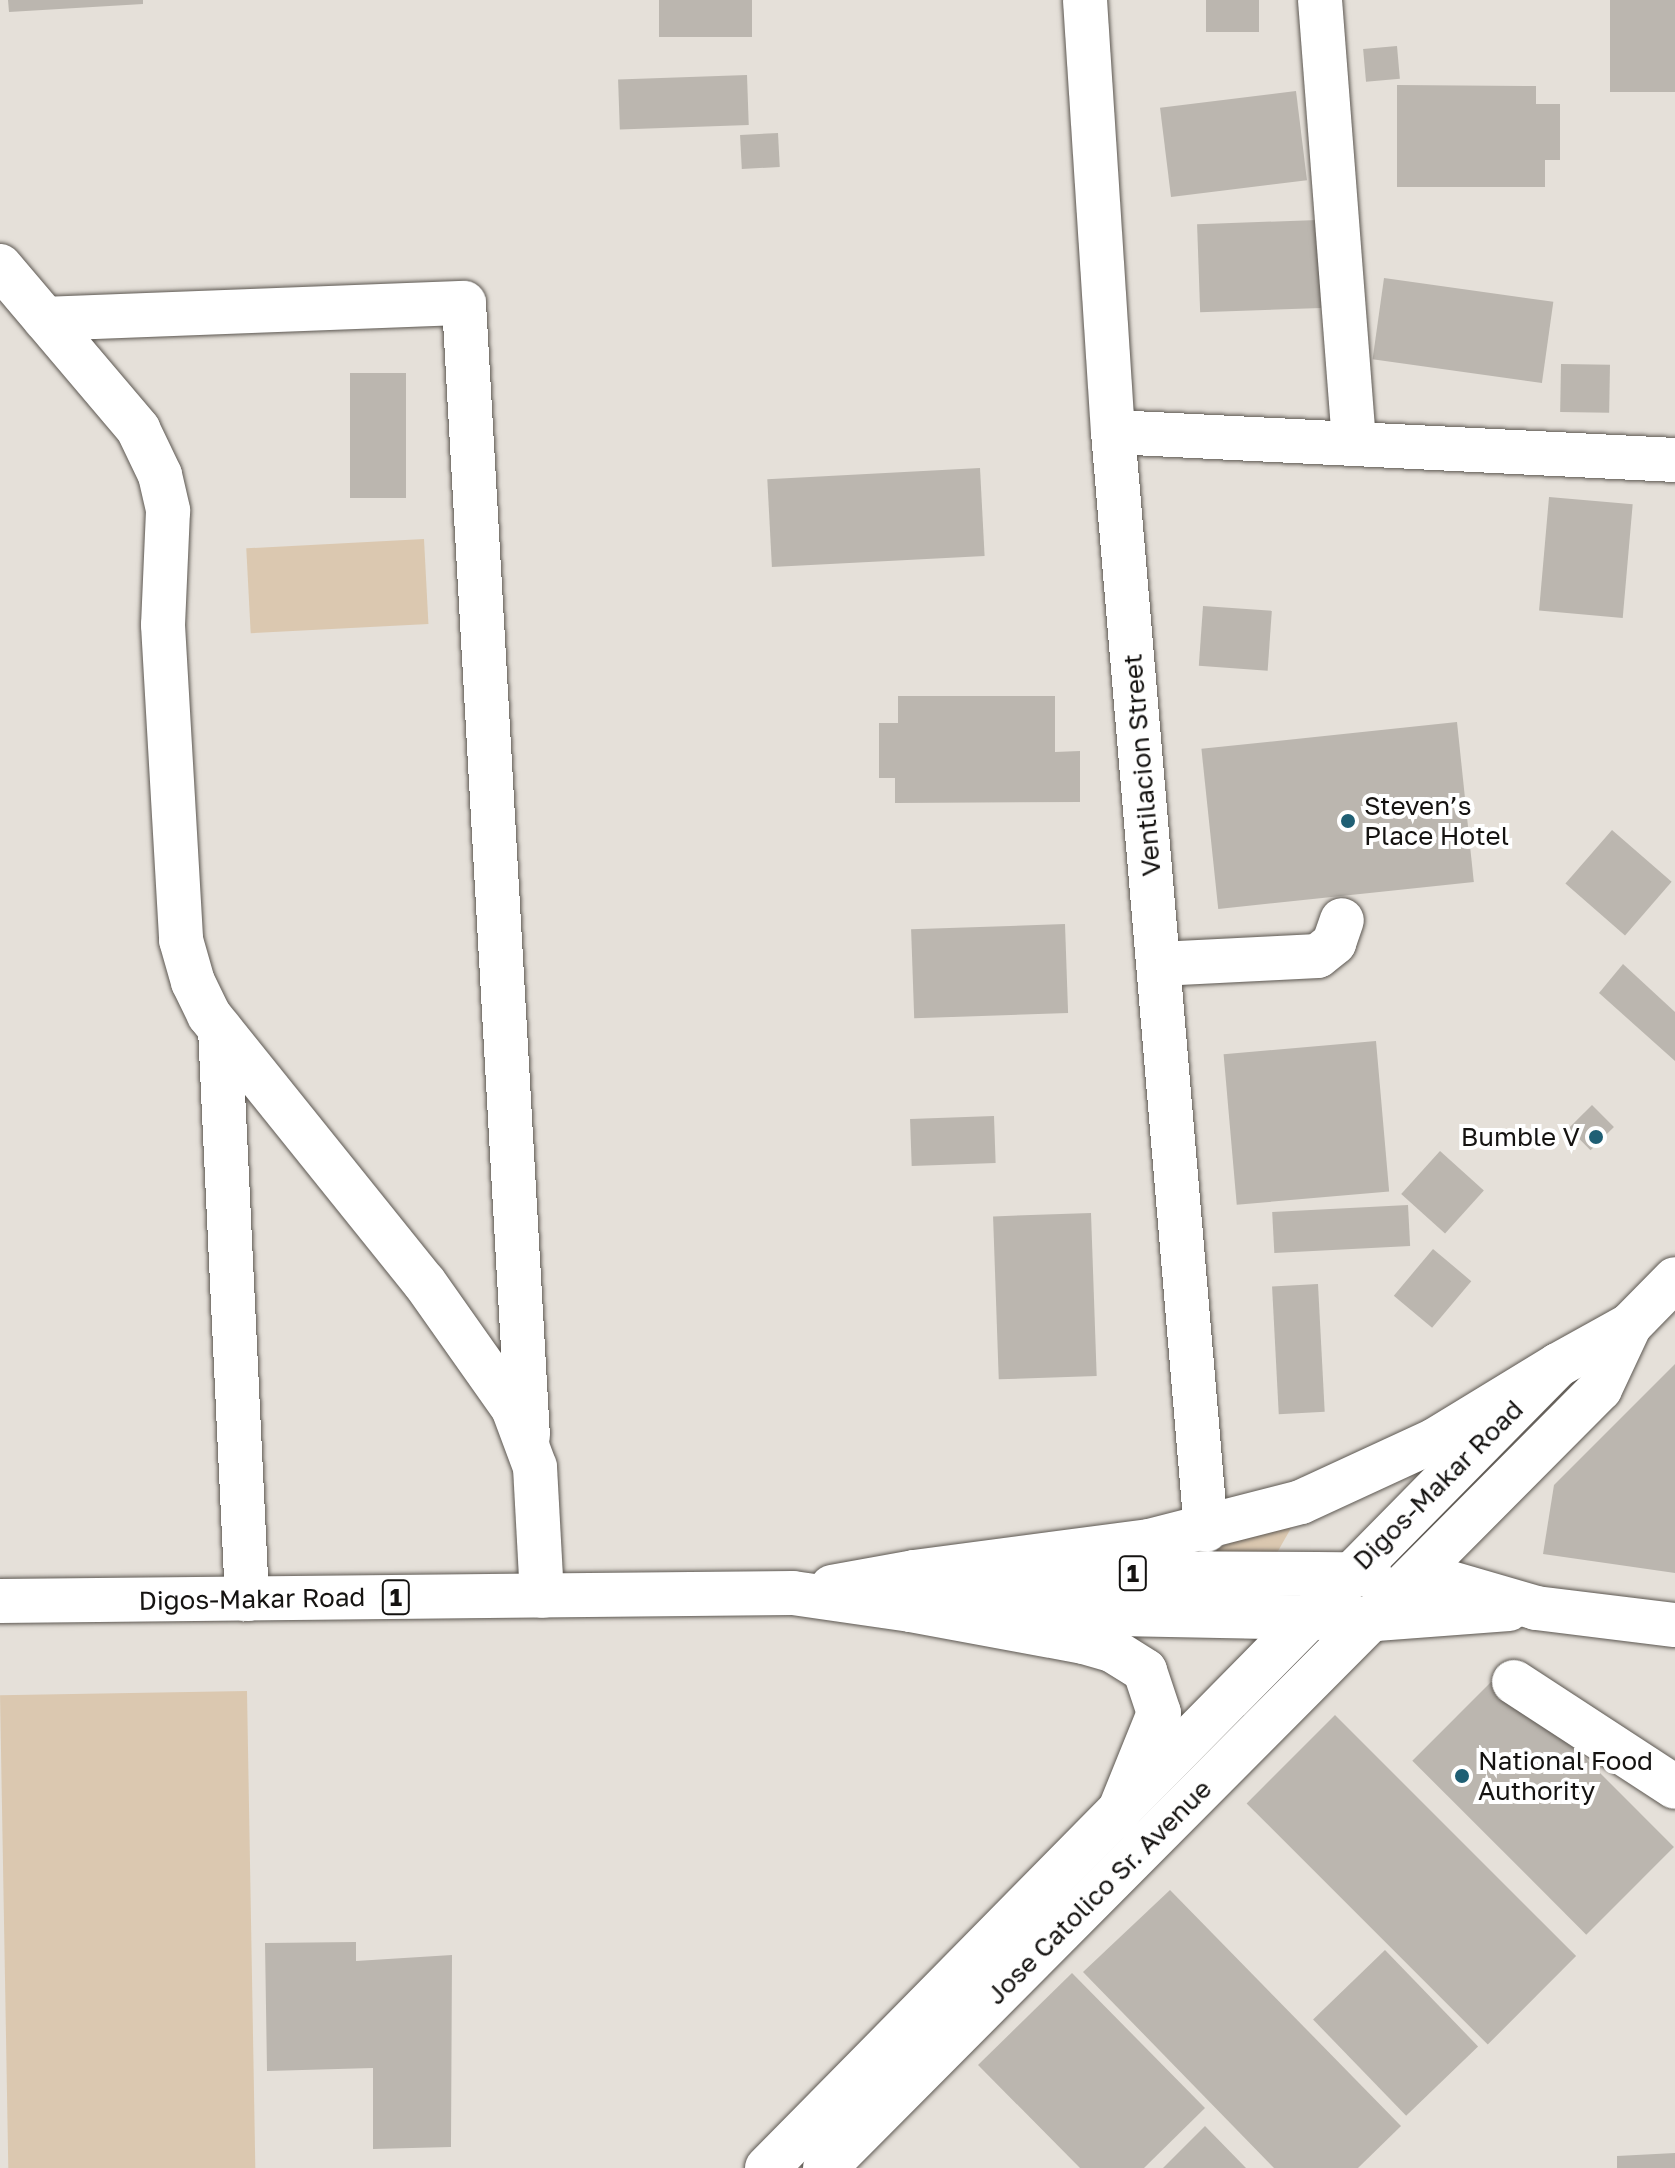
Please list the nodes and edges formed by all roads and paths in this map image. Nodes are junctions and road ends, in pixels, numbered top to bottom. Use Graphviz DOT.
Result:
graph roads {
  1 [pos="1085,0"];
  2 [pos="1320,0"];
  3 [pos="0,266"];
  4 [pos="45,319"];
  5 [pos="1113,432"];
  6 [pos="1354,443"];
  7 [pos="1675,460"];
  8 [pos="1342,920"];
  9 [pos="1159,964"];
  10 [pos="220,1029"];
  11 [pos="1675,1279"];
  12 [pos="1630,1325"];
  13 [pos="1558,1365"];
  14 [pos="528,1436"];
  15 [pos="1206,1530"];
  16 [pos="1352,1574"];
  17 [pos="1420,1574"];
  18 [pos="913,1591"];
  19 [pos="542,1596"];
  20 [pos="247,1599"];
  21 [pos="0,1601"];
  22 [pos="1536,1608"];
  23 [pos="1308,1619"];
  24 [pos="1376,1619"];
  25 [pos="1675,1625"];
  26 [pos="1514,1682"];
  27 [pos="1675,1787"];
  28 [pos="1117,1817"];
  29 [pos="767,2168"];
  30 [pos="825,2168"];
  1 -- 5 [label="main road, Ventilacion Street"];
  2 -- 6 [label="main road"];
  3 -- 4 [label="main road"];
  4 -- 10 [label="main road"];
  4 -- 14 [label="main road"];
  5 -- 6 [label="main road"];
  5 -- 9 [label="main road, Ventilacion Street"];
  6 -- 7 [label="main road"];
  8 -- 9 [label="main road"];
  9 -- 15 [label="main road, Ventilacion Street"];
  10 -- 14 [label="main road"];
  10 -- 20 [label="main road"];
  11 -- 12 [label="main road, Digos-Makar Road"];
  12 -- 13 [label="main road, Digos-Makar Road"];
  12 -- 17 [label="main road, Digos-Makar Road"];
  13 -- 15 [label="main road"];
  13 -- 16 [label="main road, Digos-Makar Road"];
  14 -- 19 [label="main road"];
  15 -- 18 [label="main road"];
  16 -- 17 [label="main road, 1"];
  16 -- 18 [label="main road, Digos-Makar Road / 1"];
  16 -- 23 [label="main road, Jose Catolico Sr. Avenue"];
  17 -- 22 [label="main road"];
  17 -- 24 [label="main road, Digos-Makar Road"];
  18 -- 19 [label="main road, Digos-Makar Road / 1"];
  18 -- 23 [label="main road, Digos-Makar Road / 1"];
  18 -- 28 [label="main road"];
  19 -- 20 [label="main road, Digos-Makar Road / 1"];
  20 -- 21 [label="main road, Digos-Makar Road / 1"];
  22 -- 24 [label="main road"];
  22 -- 25 [label="main road"];
  23 -- 24 [label="main road, 1"];
  23 -- 28 [label="main road, Jose Catolico Sr. Avenue"];
  24 -- 30 [label="main road, Jose Catolico Sr. Avenue"];
  26 -- 27 [label="main road"];
  28 -- 29 [label="main road, Jose Catolico Sr. Avenue"];
}
